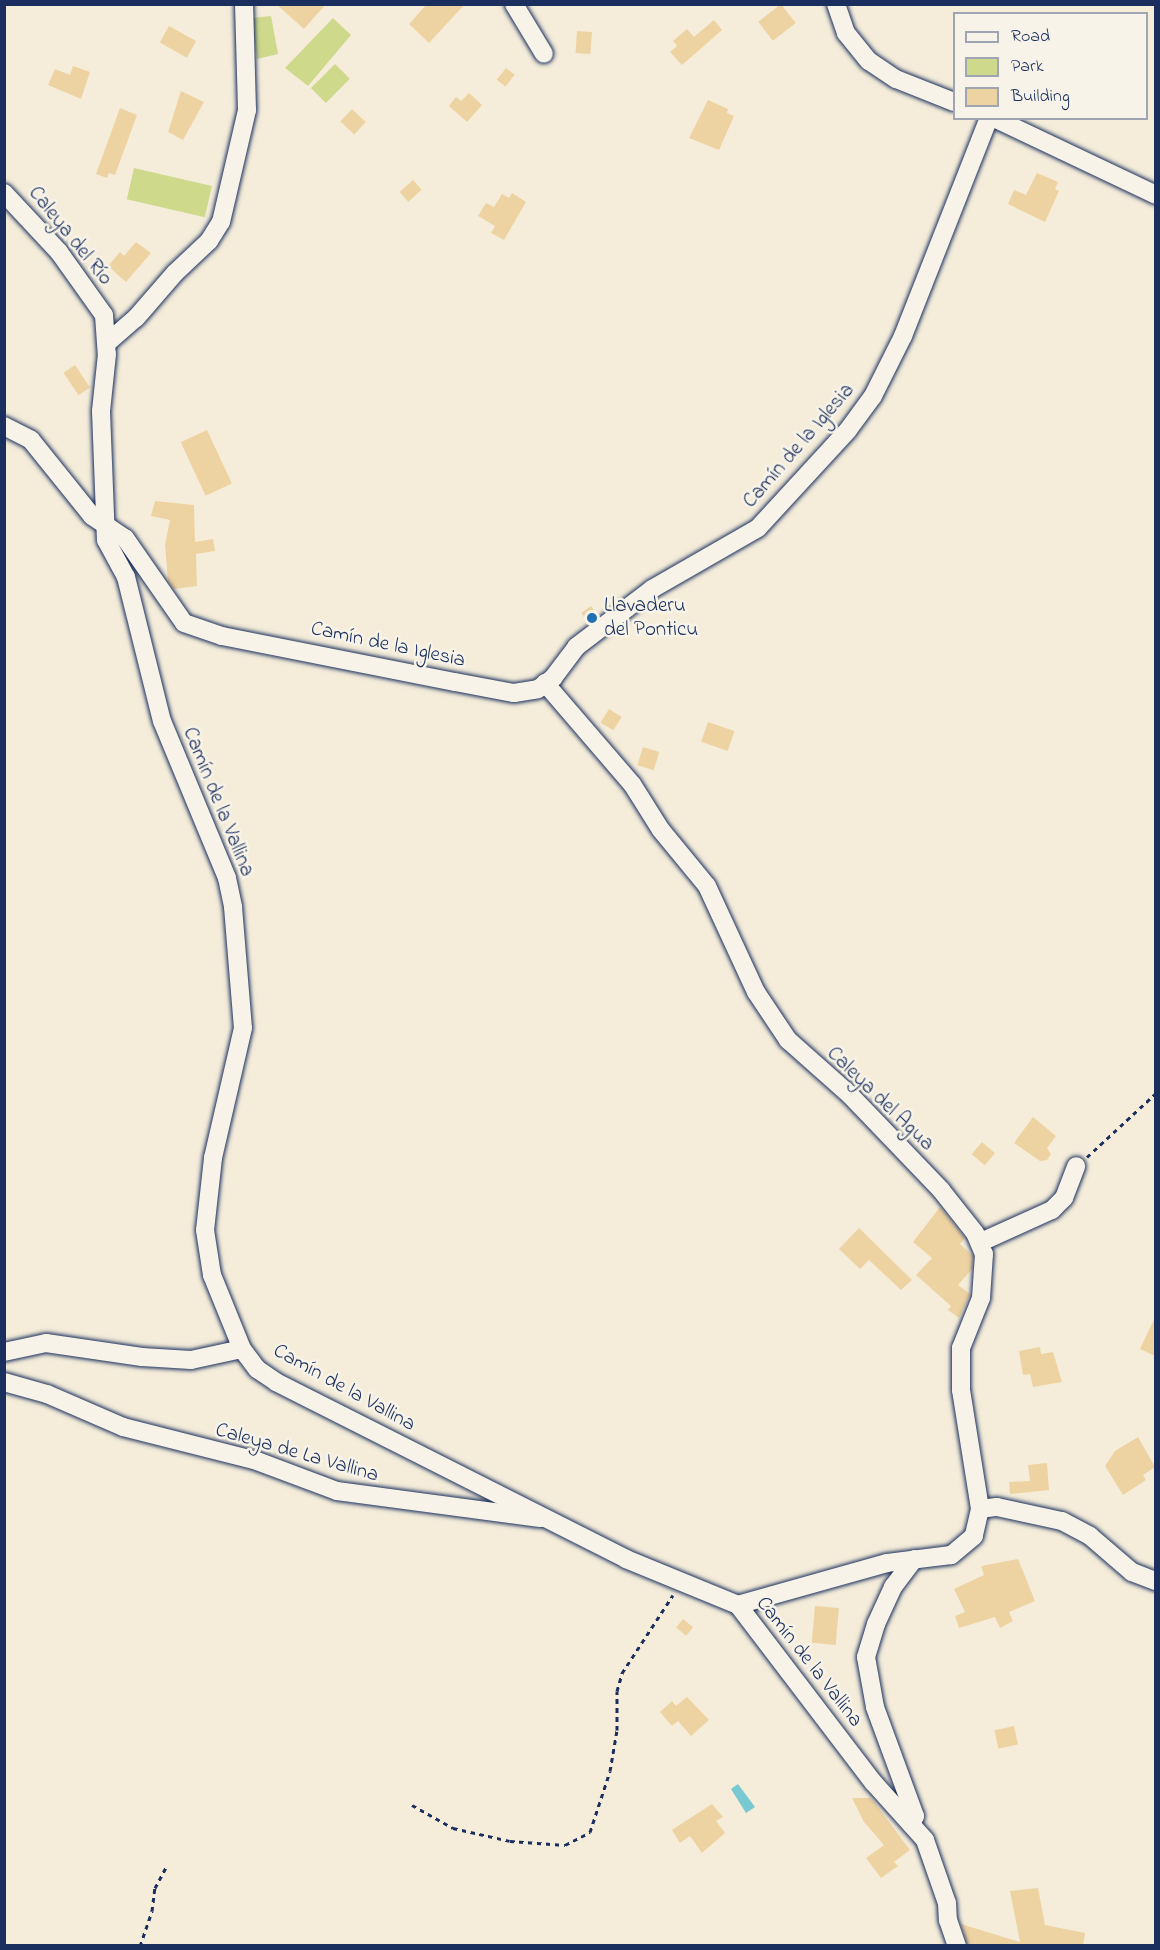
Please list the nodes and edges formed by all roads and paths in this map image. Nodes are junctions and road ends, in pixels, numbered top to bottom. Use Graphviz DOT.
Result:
graph roads {
  1 [pos="244,4"];
  2 [pos="514,4"];
  3 [pos="836,4"];
  4 [pos="544,54"];
  5 [pos="953,102"];
  6 [pos="990,120"];
  7 [pos="995,120"];
  8 [pos="4,193"];
  9 [pos="1155,195"];
  10 [pos="107,343"];
  11 [pos="4,426"];
  12 [pos="104,524"];
  13 [pos="545,683"];
  14 [pos="1155,1093"];
  15 [pos="1077,1166"];
  16 [pos="981,1242"];
  17 [pos="242,1349"];
  18 [pos="4,1352"];
  19 [pos="4,1382"];
  20 [pos="980,1509"];
  21 [pos="552,1520"];
  22 [pos="914,1559"];
  23 [pos="1155,1581"];
  24 [pos="679,1583"];
  25 [pos="738,1605"];
  26 [pos="412,1804"];
  27 [pos="911,1824"];
  28 [pos="167,1865"];
  29 [pos="140,1946"];
  30 [pos="957,1946"];
  1 -- 10 [label="street"];
  2 -- 4 [label="street"];
  3 -- 5 [label="street"];
  6 -- 13 [label="street, Camín de la Iglesia"];
  7 -- 9 [label="street"];
  8 -- 10 [label="street, Caleya del Río"];
  10 -- 12 [label="street, Camín de la Vallina"];
  11 -- 12 [label="street, Camín de la Iglesia"];
  12 -- 13 [label="street, Camín de la Iglesia"];
  12 -- 17 [label="street, Camín de la Vallina"];
  13 -- 16 [label="street, Caleya del Agua"];
  14 -- 15 [label="path"];
  15 -- 16 [label="street"];
  16 -- 20 [label="street, Caleya del Agua"];
  17 -- 18 [label="street"];
  17 -- 21 [label="street, Camín de la Vallina"];
  19 -- 21 [label="street, Caleya de La Vallina"];
  20 -- 22 [label="street, Caleya del Agua"];
  20 -- 23 [label="street"];
  21 -- 24 [label="street, Camín de la Vallina"];
  22 -- 25 [label="street, Caleya del Agua"];
  22 -- 27 [label="street"];
  24 -- 25 [label="street, Camín de la Vallina"];
  24 -- 26 [label="path"];
  25 -- 27 [label="street, Camín de la Vallina"];
  27 -- 30 [label="street, Camín de la Vallina"];
  28 -- 29 [label="path"];
}
